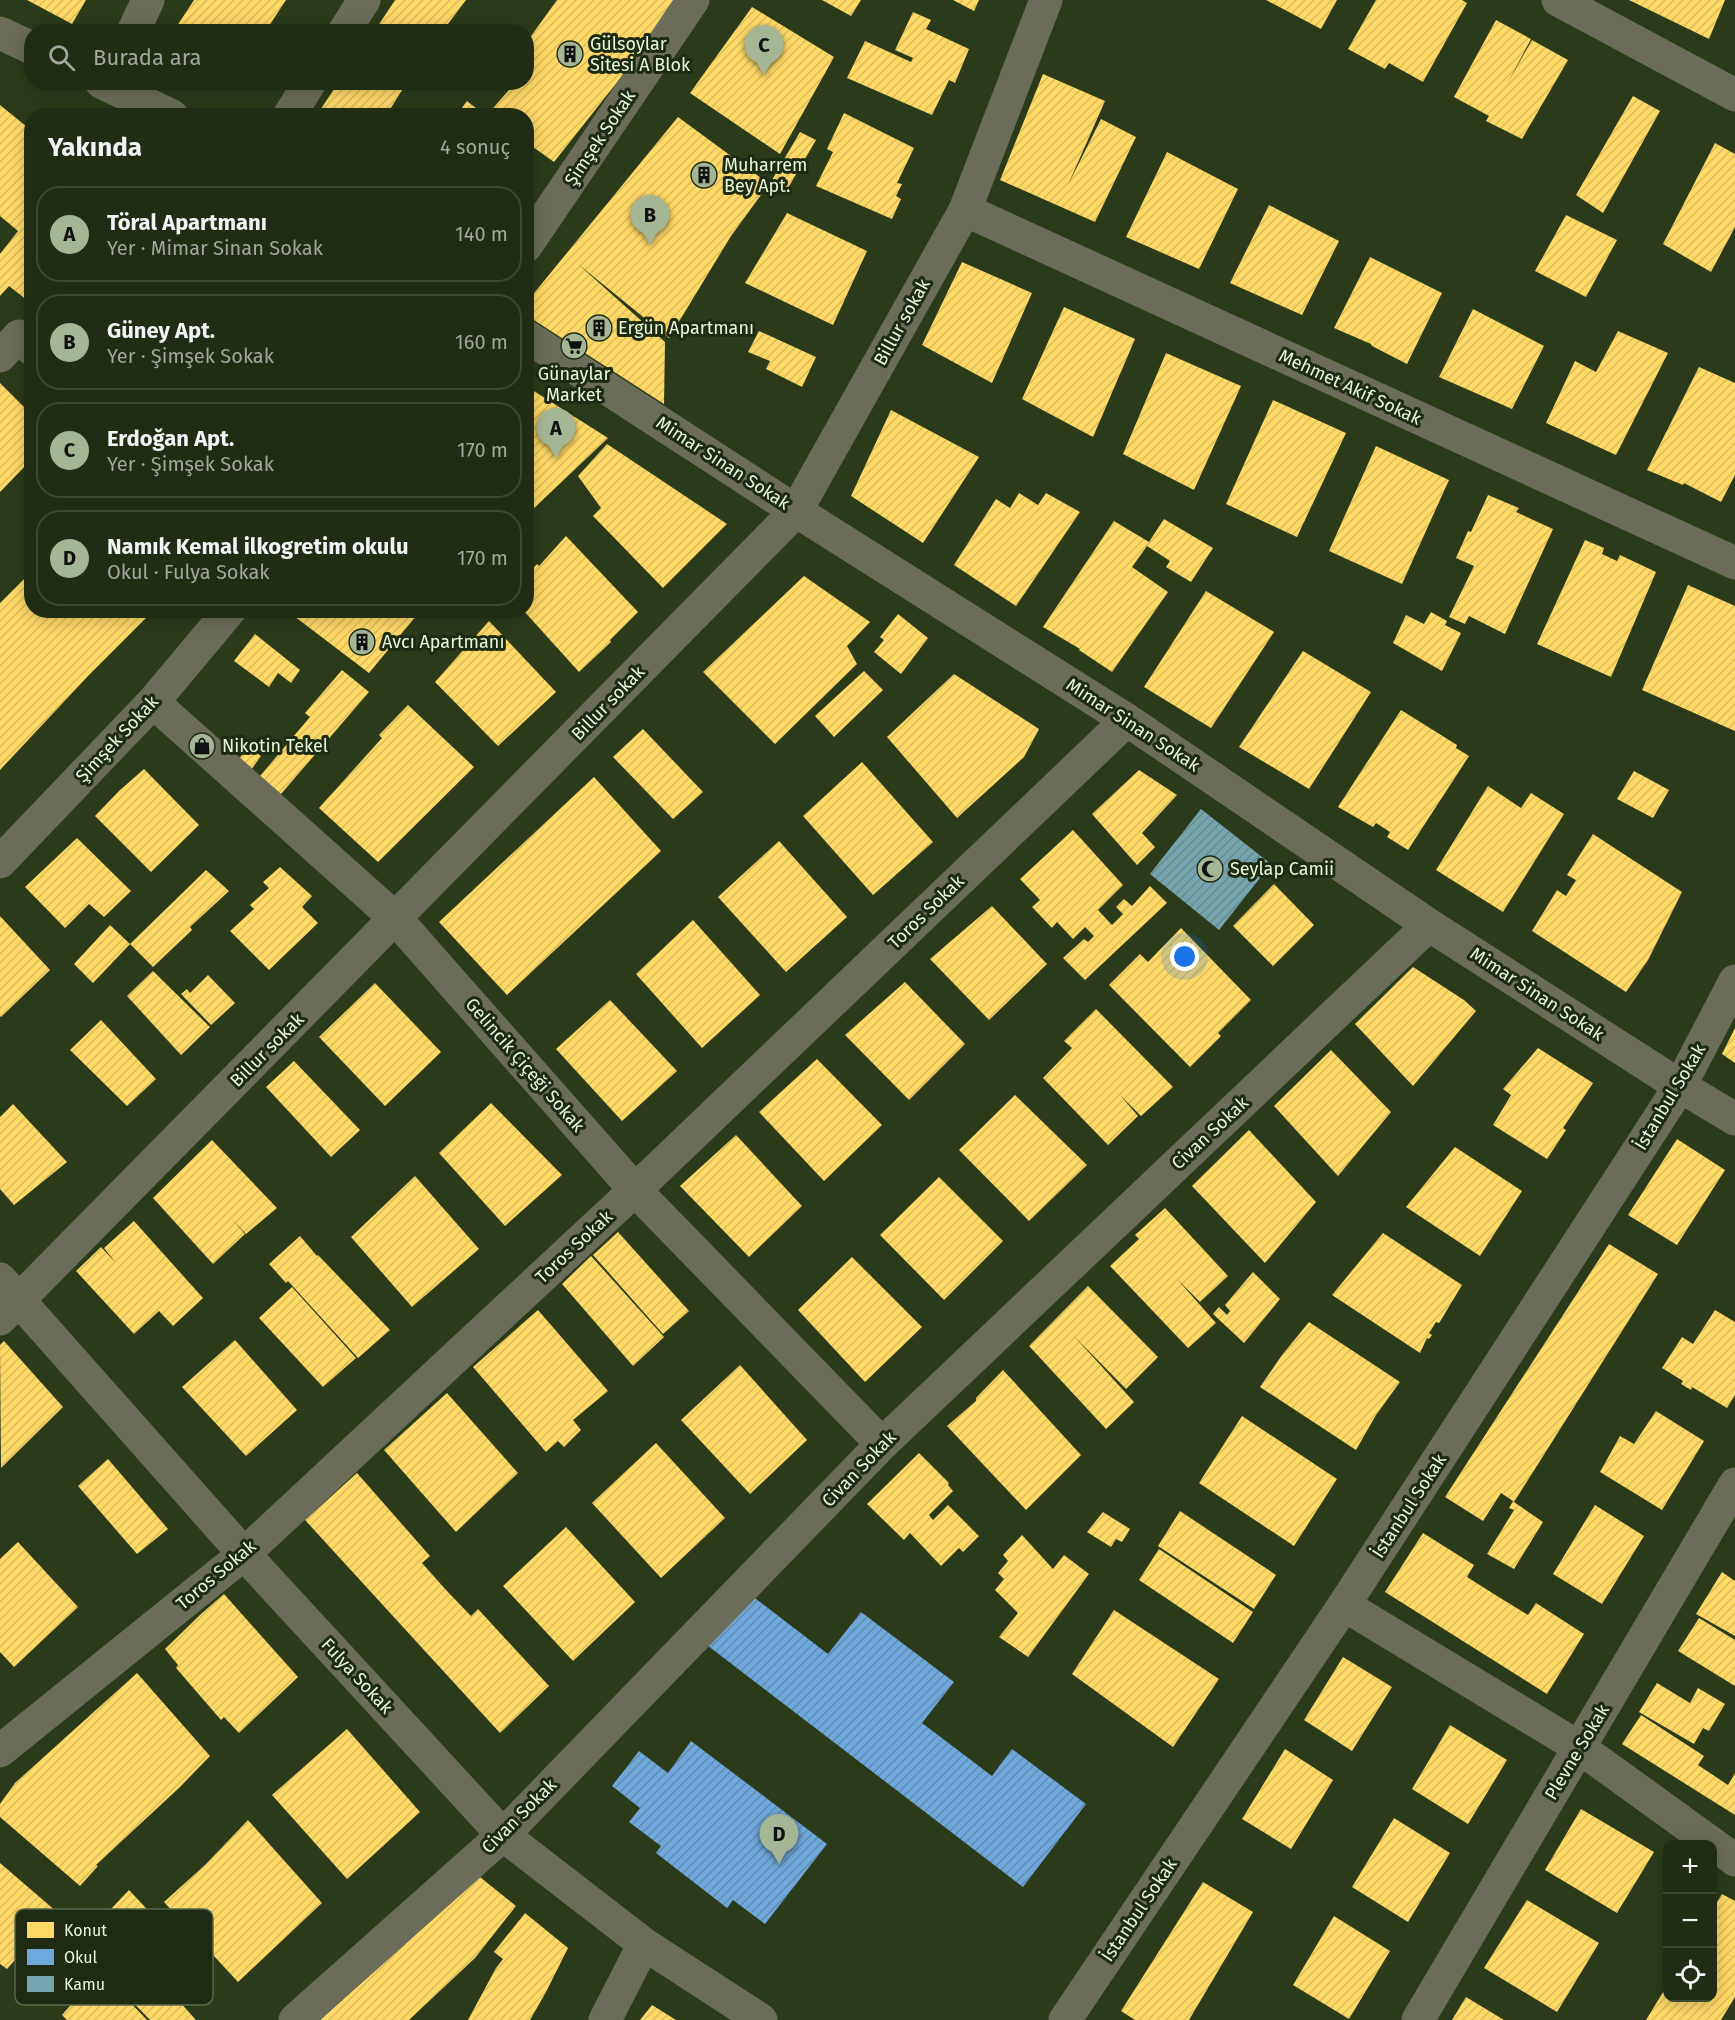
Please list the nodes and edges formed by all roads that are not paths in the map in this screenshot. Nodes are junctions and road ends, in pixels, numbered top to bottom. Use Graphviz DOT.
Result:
graph roads {
  1 [pos="148,0"];
  2 [pos="364,0"];
  3 [pos="693,0"];
  4 [pos="1046,0"];
  5 [pos="1558,0"];
  6 [pos="137,24"];
  7 [pos="349,24"];
  8 [pos="0,33"];
  9 [pos="24,44"];
  10 [pos="119,90"];
  11 [pos="305,90"];
  12 [pos="1735,95"];
  13 [pos="156,108"];
  14 [pos="294,108"];
  15 [pos="964,210"];
  16 [pos="534,234"];
  17 [pos="24,341"];
  18 [pos="534,341"];
  19 [pos="0,356"];
  20 [pos="796,511"];
  21 [pos="1735,563"];
  22 [pos="223,618"];
  23 [pos="153,702"];
  24 [pos="1127,720"];
  25 [pos="0,862"];
  26 [pos="396,919"];
  27 [pos="1430,925"];
  28 [pos="1735,981"];
  29 [pos="1680,1086"];
  30 [pos="1735,1119"];
  31 [pos="635,1190"];
  32 [pos="6,1300"];
  33 [pos="882,1444"];
  34 [pos="1735,1484"];
  35 [pos="244,1554"];
  36 [pos="1344,1605"];
  37 [pos="1580,1748"];
  38 [pos="0,1751"];
  39 [pos="502,1835"];
  40 [pos="1735,1860"];
  41 [pos="644,1944"];
  42 [pos="295,2020"];
  43 [pos="605,2020"];
  44 [pos="761,2020"];
  45 [pos="1065,2020"];
  46 [pos="1418,2020"];
  1 -- 6 [label="street"];
  2 -- 7 [label="street"];
  3 -- 16 [label="street, Şimşek Sokak"];
  4 -- 15 [label="street, Billur sokak"];
  5 -- 12 [label="street"];
  8 -- 9 [label="street"];
  10 -- 13 [label="street"];
  11 -- 14 [label="street"];
  15 -- 20 [label="street, Billur sokak"];
  15 -- 21 [label="street, Mehmet Akif Sokak"];
  17 -- 19 [label="street"];
  18 -- 20 [label="street, Mimar Sinan Sokak"];
  20 -- 24 [label="street, Mimar Sinan Sokak"];
  20 -- 26 [label="street, Billur sokak"];
  22 -- 23 [label="street, Şimşek Sokak"];
  23 -- 25 [label="street, Şimşek Sokak"];
  23 -- 26 [label="street, Gelincik Çiçeği Sokak"];
  24 -- 27 [label="street, Mimar Sinan Sokak"];
  24 -- 31 [label="street, Toros Sokak"];
  26 -- 31 [label="street, Gelincik Çiçeği Sokak"];
  26 -- 32 [label="street, Billur sokak"];
  27 -- 29 [label="street, Mimar Sinan Sokak"];
  27 -- 33 [label="street, Civan Sokak"];
  28 -- 29 [label="street, İstanbul Sokak"];
  29 -- 30 [label="street, Mimar Sinan Sokak"];
  29 -- 36 [label="street, İstanbul Sokak"];
  31 -- 33 [label="street, Gelincik Çiçeği Sokak"];
  31 -- 35 [label="street, Toros Sokak"];
  32 -- 35 [label="street, Fulya Sokak"];
  33 -- 39 [label="street, Civan Sokak"];
  34 -- 37 [label="street, Plevne Sokak"];
  35 -- 38 [label="street, Toros Sokak"];
  35 -- 39 [label="street, Fulya Sokak"];
  36 -- 37 [label="street"];
  36 -- 45 [label="street, İstanbul Sokak"];
  37 -- 40 [label="street"];
  37 -- 46 [label="street, Plevne Sokak"];
  39 -- 41 [label="street, Fulya Sokak"];
  39 -- 42 [label="street, Civan Sokak"];
  41 -- 43 [label="street"];
  41 -- 44 [label="street, Fulya Sokak"];
}
